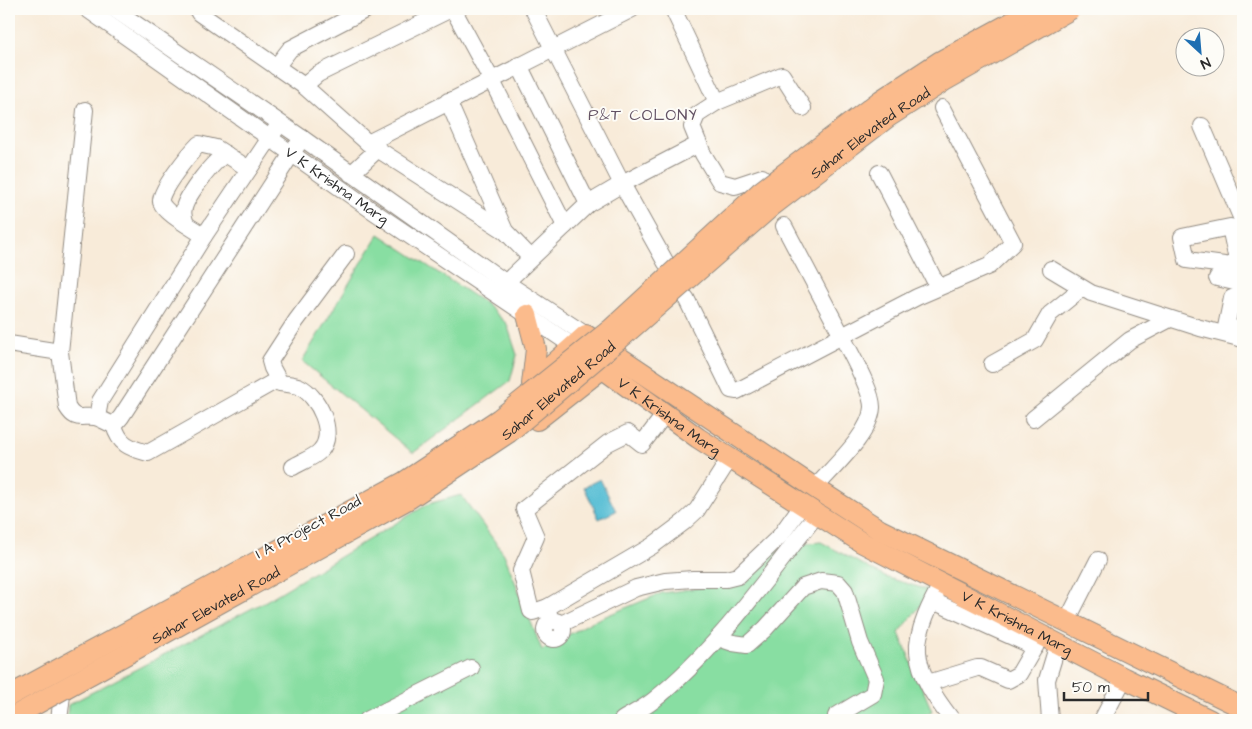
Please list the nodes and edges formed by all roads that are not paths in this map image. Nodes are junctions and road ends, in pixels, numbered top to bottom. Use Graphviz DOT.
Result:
graph roads {
  1 [pos="87,9"];
  2 [pos="114,9"];
  3 [pos="197,9"];
  4 [pos="367,9"];
  5 [pos="452,9"];
  6 [pos="533,9"];
  7 [pos="632,9"];
  8 [pos="673,9"];
  9 [pos="1036,9"];
  10 [pos="1071,9"];
  11 [pos="552,50"];
  12 [pos="519,65"];
  13 [pos="276,67"];
  14 [pos="491,79"];
  15 [pos="304,86"];
  16 [pos="448,101"];
  17 [pos="717,102"];
  18 [pos="803,108"];
  19 [pos="942,108"];
  20 [pos="85,110"];
  21 [pos="280,123"];
  22 [pos="1202,126"];
  23 [pos="270,138"];
  24 [pos="302,138"];
  25 [pos="699,144"];
  26 [pos="373,146"];
  27 [pos="292,153"];
  28 [pos="226,154"];
  29 [pos="249,169"];
  30 [pos="879,173"];
  31 [pos="352,174"];
  32 [pos="762,177"];
  33 [pos="622,184"];
  34 [pos="588,204"];
  35 [pos="188,225"];
  36 [pos="565,226"];
  37 [pos="784,226"];
  38 [pos="1243,226"];
  39 [pos="504,231"];
  40 [pos="204,236"];
  41 [pos="346,254"];
  42 [pos="531,258"];
  43 [pos="666,263"];
  44 [pos="1239,267"];
  45 [pos="1051,269"];
  46 [pos="1217,278"];
  47 [pos="938,287"];
  48 [pos="1243,287"];
  49 [pos="500,288"];
  50 [pos="1082,288"];
  51 [pos="686,298"];
  52 [pos="527,315"];
  53 [pos="1170,318"];
  54 [pos="1243,330"];
  55 [pos="842,336"];
  56 [pos="1243,339"];
  57 [pos="580,340"];
  58 [pos="9,344"];
  59 [pos="60,352"];
  60 [pos="610,363"];
  61 [pos="992,364"];
  62 [pos="277,380"];
  63 [pos="532,384"];
  64 [pos="624,384"];
  65 [pos="574,392"];
  66 [pos="665,414"];
  67 [pos="97,417"];
  68 [pos="1033,419"];
  69 [pos="114,424"];
  70 [pos="730,458"];
  71 [pos="293,466"];
  72 [pos="815,488"];
  73 [pos="810,509"];
  74 [pos="875,527"];
  75 [pos="863,543"];
  76 [pos="1098,560"];
  77 [pos="942,584"];
  78 [pos="932,601"];
  79 [pos="553,618"];
  80 [pos="1067,621"];
  81 [pos="718,638"];
  82 [pos="1045,642"];
  83 [pos="55,661"];
  84 [pos="471,668"];
  85 [pos="1124,678"];
  86 [pos="928,683"];
  87 [pos="9,687"];
  88 [pos="62,695"];
  89 [pos="9,696"];
  90 [pos="1243,708"];
  91 [pos="1050,715"];
  92 [pos="836,716"];
  93 [pos="9,719"];
  94 [pos="14,720"];
  95 [pos="59,720"];
  96 [pos="367,720"];
  97 [pos="622,720"];
  98 [pos="952,720"];
  99 [pos="1102,720"];
  100 [pos="1210,720"];
  1 -- 23 [label="street, V K Krishna Marg"];
  2 -- 21 [label="street, V K Krishna Marg"];
  3 -- 13 [label="street"];
  4 -- 13 [label="street"];
  5 -- 14 [label="street"];
  5 -- 15 [label="street"];
  6 -- 11 [label="street"];
  7 -- 11 [label="street"];
  8 -- 17 [label="street"];
  9 -- 89 [label="main road, Sahar Elevated Road, bridge"];
  10 -- 93 [label="main road, Sahar Elevated Road, bridge"];
  11 -- 12 [label="street"];
  11 -- 33 [label="street"];
  12 -- 14 [label="street"];
  12 -- 34 [label="street"];
  13 -- 15 [label="street"];
  14 -- 16 [label="street"];
  14 -- 36 [label="street"];
  15 -- 26 [label="street"];
  16 -- 26 [label="street"];
  16 -- 39 [label="street"];
  17 -- 18 [label="street"];
  17 -- 25 [label="street"];
  19 -- 47 [label="street"];
  20 -- 59 [label="street"];
  21 -- 23 [label="street"];
  21 -- 24 [label="street, V K Krishna Marg"];
  22 -- 38 [label="street"];
  23 -- 27 [label="street, V K Krishna Marg"];
  23 -- 29 [label="street"];
  24 -- 27 [label="street"];
  24 -- 31 [label="street, V K Krishna Marg"];
  25 -- 32 [label="street"];
  25 -- 33 [label="street"];
  26 -- 31 [label="street"];
  26 -- 39 [label="street"];
  27 -- 49 [label="street, V K Krishna Marg"];
  27 -- 69 [label="street"];
  28 -- 29 [label="street"];
  28 -- 35 [label="street"];
  28 -- 35 [label="street"];
  29 -- 40 [label="street"];
  30 -- 47 [label="street"];
  31 -- 49 [label="street, V K Krishna Marg"];
  33 -- 34 [label="street"];
  33 -- 43 [label="street"];
  34 -- 36 [label="street"];
  35 -- 40 [label="street"];
  36 -- 42 [label="street"];
  37 -- 55 [label="street"];
  39 -- 42 [label="street"];
  40 -- 67 [label="street"];
  41 -- 62 [label="street"];
  42 -- 49 [label="street"];
  44 -- 48 [label="street"];
  45 -- 50 [label="street"];
  46 -- 48 [label="street"];
  47 -- 55 [label="street"];
  48 -- 54 [label="street"];
  49 -- 52 [label="street, V K Krishna Marg"];
  49 -- 57 [label="street, V K Krishna Marg"];
  50 -- 53 [label="street"];
  50 -- 61 [label="street"];
  51 -- 55 [label="street"];
  52 -- 57 [label="street, V K Krishna Marg"];
  52 -- 63 [label="main road"];
  53 -- 56 [label="street"];
  53 -- 68 [label="street"];
  55 -- 72 [label="street"];
  57 -- 60 [label="main road, V K Krishna Marg"];
  57 -- 63 [label="main road, I A Project Road"];
  58 -- 59 [label="street"];
  59 -- 67 [label="street"];
  60 -- 64 [label="main road, V K Krishna Marg"];
  60 -- 65 [label="main road"];
  60 -- 72 [label="main road, V K Krishna Marg"];
  62 -- 69 [label="street"];
  62 -- 71 [label="street"];
  63 -- 83 [label="main road, I A Project Road"];
  64 -- 65 [label="main road"];
  64 -- 66 [label="main road, V K Krishna Marg"];
  65 -- 88 [label="main road"];
  66 -- 70 [label="main road, V K Krishna Marg"];
  66 -- 79 [label="street"];
  67 -- 69 [label="street"];
  70 -- 73 [label="main road, V K Krishna Marg"];
  70 -- 79 [label="street"];
  72 -- 74 [label="main road, V K Krishna Marg"];
  73 -- 75 [label="main road, V K Krishna Marg"];
  73 -- 79 [label="street"];
  73 -- 81 [label="street"];
  74 -- 75 [label="main road"];
  74 -- 80 [label="main road, V K Krishna Marg"];
  75 -- 77 [label="main road, V K Krishna Marg"];
  76 -- 80 [label="street"];
  77 -- 78 [label="street"];
  77 -- 82 [label="main road, V K Krishna Marg"];
  78 -- 82 [label="street"];
  78 -- 86 [label="street"];
  80 -- 90 [label="main road, V K Krishna Marg"];
  81 -- 92 [label="street"];
  81 -- 97 [label="street"];
  82 -- 85 [label="main road, V K Krishna Marg"];
  82 -- 86 [label="street"];
  82 -- 91 [label="street"];
  83 -- 87 [label="main road, I A Project Road"];
  83 -- 88 [label="street"];
  84 -- 96 [label="street"];
  85 -- 99 [label="street"];
  85 -- 100 [label="main road, V K Krishna Marg"];
  86 -- 98 [label="street"];
  88 -- 94 [label="main road"];
  88 -- 95 [label="street"];
}
